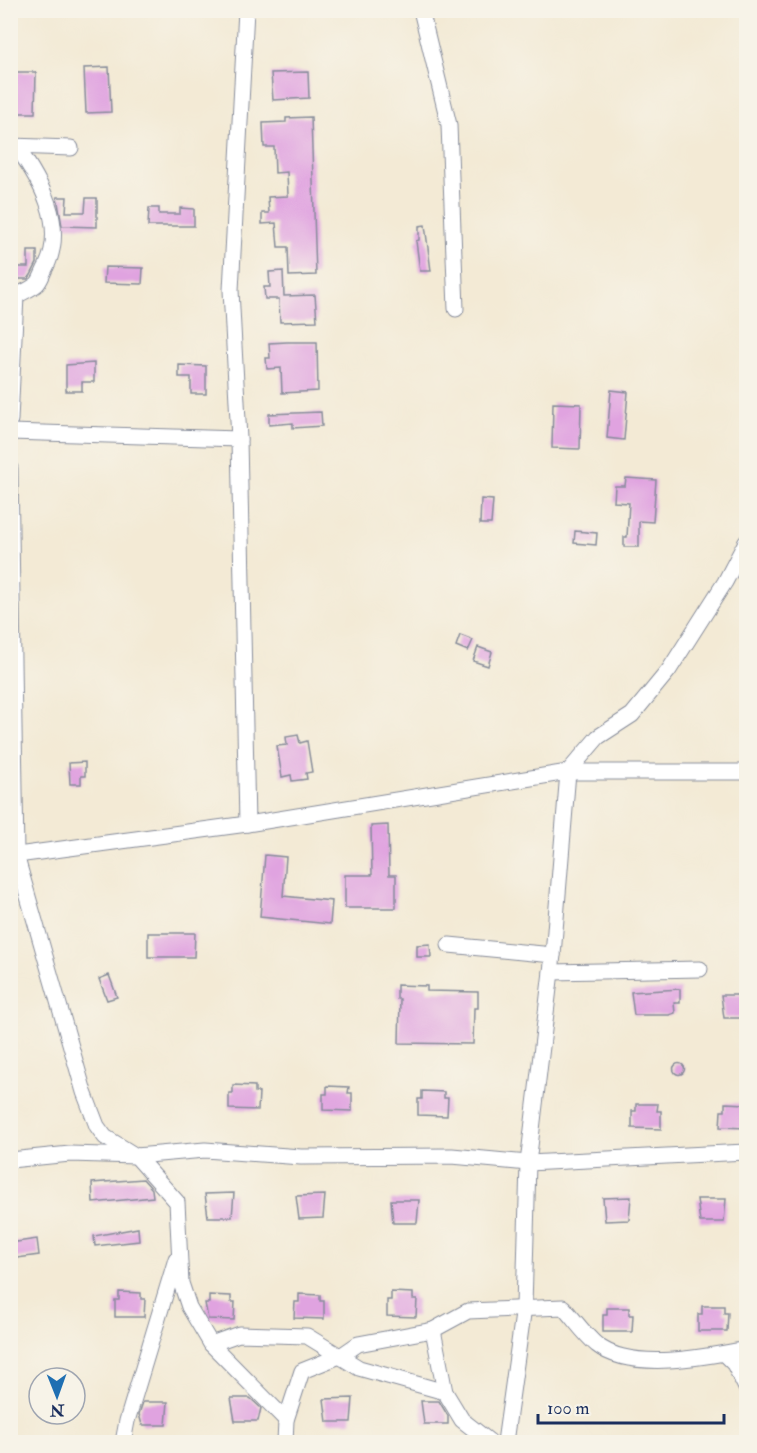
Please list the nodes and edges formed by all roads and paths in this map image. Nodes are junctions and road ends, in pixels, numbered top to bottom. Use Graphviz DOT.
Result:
graph roads {
  1 [pos="246,10"];
  2 [pos="421,10"];
  3 [pos="13,146"];
  4 [pos="71,148"];
  5 [pos="13,293"];
  6 [pos="456,309"];
  7 [pos="10,420"];
  8 [pos="10,432"];
  9 [pos="239,439"];
  10 [pos="10,468"];
  11 [pos="747,542"];
  12 [pos="568,772"];
  13 [pos="747,772"];
  14 [pos="246,824"];
  15 [pos="13,855"];
  16 [pos="449,945"];
  17 [pos="553,955"];
  18 [pos="700,969"];
  19 [pos="551,972"];
  20 [pos="747,1152"];
  21 [pos="136,1156"];
  22 [pos="10,1160"];
  23 [pos="528,1163"];
  24 [pos="180,1244"];
  25 [pos="524,1307"];
  26 [pos="433,1330"];
  27 [pos="211,1344"];
  28 [pos="747,1349"];
  29 [pos="724,1354"];
  30 [pos="342,1355"];
  31 [pos="747,1388"];
  32 [pos="445,1392"];
  33 [pos="286,1420"];
  34 [pos="123,1443"];
  35 [pos="285,1443"];
  36 [pos="490,1443"];
  37 [pos="505,1443"];
  1 -- 9 [label="street"];
  2 -- 6 [label="street"];
  3 -- 4 [label="street"];
  3 -- 5 [label="street"];
  5 -- 7 [label="street"];
  8 -- 9 [label="street"];
  9 -- 14 [label="street"];
  10 -- 15 [label="street"];
  11 -- 12 [label="street"];
  12 -- 13 [label="street"];
  12 -- 14 [label="street"];
  12 -- 17 [label="street"];
  14 -- 15 [label="street"];
  15 -- 21 [label="street"];
  16 -- 17 [label="street"];
  17 -- 19 [label="street"];
  18 -- 19 [label="street"];
  19 -- 23 [label="street"];
  20 -- 23 [label="street"];
  21 -- 22 [label="street"];
  21 -- 23 [label="street"];
  21 -- 24 [label="street"];
  23 -- 25 [label="street"];
  24 -- 27 [label="street"];
  24 -- 34 [label="street"];
  25 -- 26 [label="street"];
  25 -- 29 [label="street"];
  25 -- 37 [label="street"];
  26 -- 30 [label="street"];
  26 -- 32 [label="street"];
  27 -- 30 [label="street"];
  27 -- 33 [label="street"];
  28 -- 29 [label="street"];
  29 -- 31 [label="street"];
  30 -- 32 [label="street"];
  30 -- 33 [label="street"];
  32 -- 36 [label="street"];
  33 -- 35 [label="street"];
}
